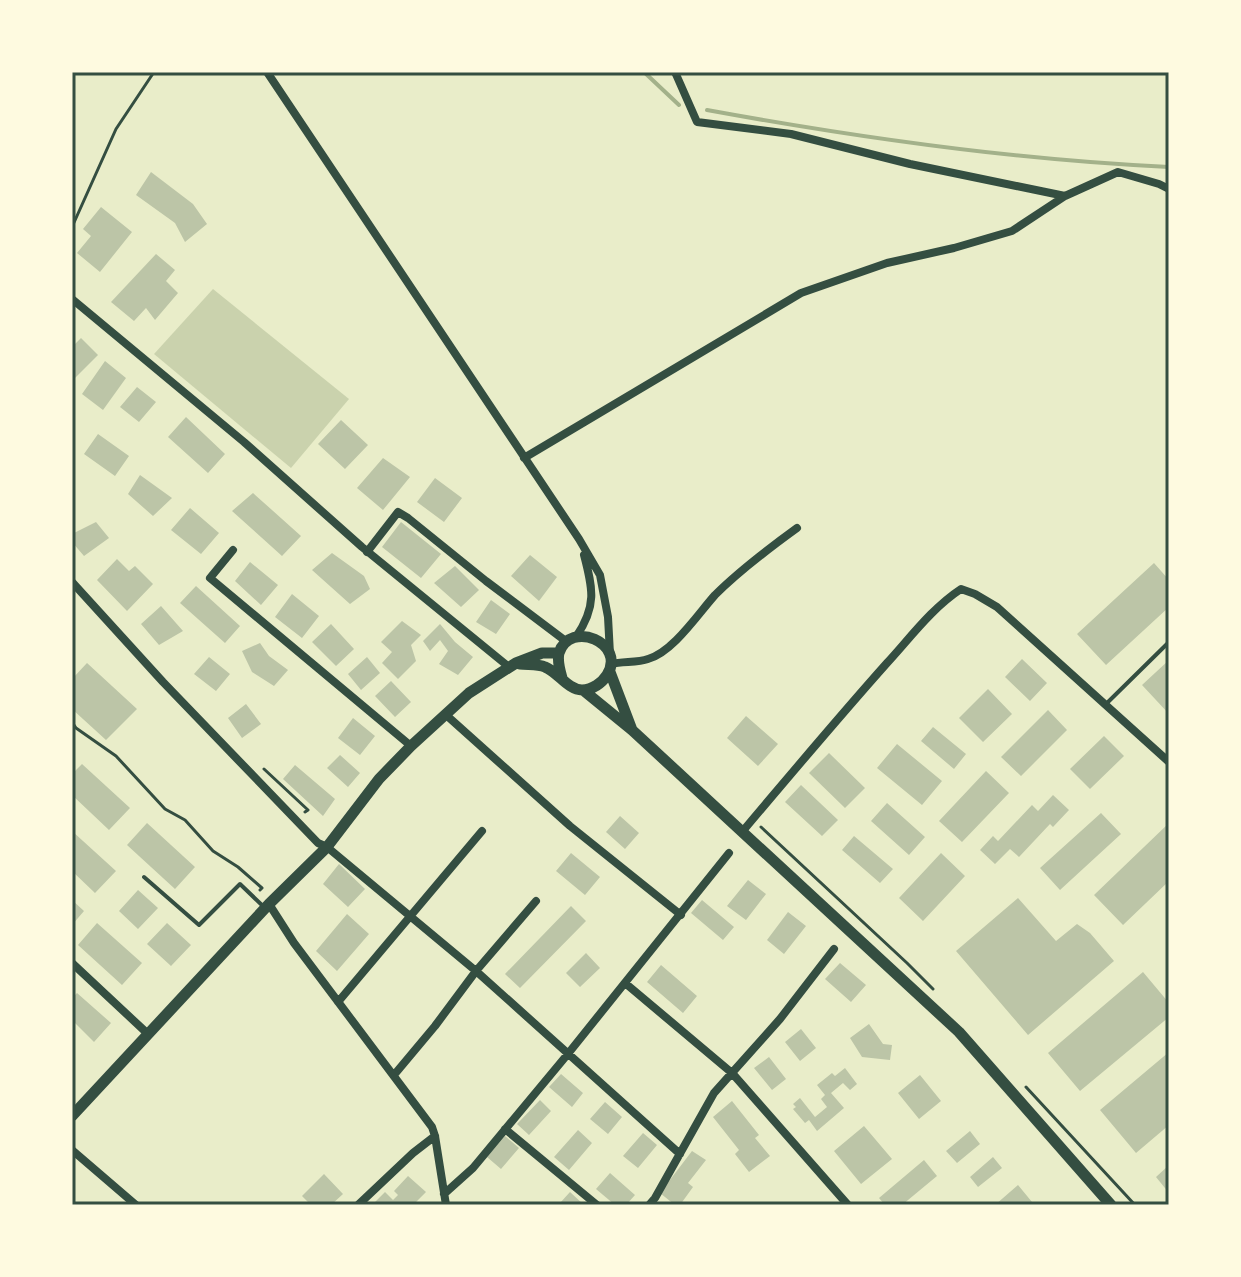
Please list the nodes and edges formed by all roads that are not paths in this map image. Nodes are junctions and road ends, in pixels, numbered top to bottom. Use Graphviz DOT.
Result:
graph roads {
  1 [pos="267,72"];
  2 [pos="675,72"];
  3 [pos="1169,189"];
  4 [pos="1065,196"];
  5 [pos="72,299"];
  6 [pos="524,458"];
  7 [pos="797,528"];
  8 [pos="579,539"];
  9 [pos="233,550"];
  10 [pos="367,552"];
  11 [pos="72,582"];
  12 [pos="571,640"];
  13 [pos="1169,642"];
  14 [pos="559,653"];
  15 [pos="610,664"];
  16 [pos="513,665"];
  17 [pos="562,678"];
  18 [pos="583,690"];
  19 [pos="1105,704"];
  20 [pos="445,714"];
  21 [pos="632,730"];
  22 [pos="411,746"];
  23 [pos="1169,762"];
  24 [pos="482,831"];
  25 [pos="742,832"];
  26 [pos="327,847"];
  27 [pos="729,853"];
  28 [pos="144,877"];
  29 [pos="536,901"];
  30 [pos="267,906"];
  31 [pos="681,915"];
  32 [pos="411,917"];
  33 [pos="834,949"];
  34 [pos="72,963"];
  35 [pos="476,971"];
  36 [pos="625,983"];
  37 [pos="338,1002"];
  38 [pos="148,1034"];
  39 [pos="567,1055"];
  40 [pos="732,1073"];
  41 [pos="394,1075"];
  42 [pos="72,1116"];
  43 [pos="505,1129"];
  44 [pos="435,1136"];
  45 [pos="72,1150"];
  46 [pos="680,1154"];
  47 [pos="444,1194"];
  48 [pos="136,1205"];
  49 [pos="358,1205"];
  50 [pos="446,1205"];
  51 [pos="597,1205"];
  52 [pos="649,1205"];
  53 [pos="848,1205"];
  54 [pos="1111,1205"];
  1 -- 6 [label="street"];
  2 -- 4 [label="street"];
  3 -- 4 [label="street"];
  4 -- 6 [label="street"];
  5 -- 10 [label="street"];
  6 -- 8 [label="street"];
  7 -- 15 [label="street"];
  8 -- 12 [label="street"];
  8 -- 15 [label="street"];
  9 -- 22 [label="street"];
  10 -- 12 [label="street"];
  10 -- 16 [label="street"];
  11 -- 26 [label="street"];
  12 -- 14 [label="street"];
  12 -- 15 [label="street"];
  13 -- 19 [label="lane"];
  14 -- 16 [label="street"];
  14 -- 17 [label="street"];
  15 -- 18 [label="street"];
  15 -- 21 [label="street"];
  16 -- 17 [label="street"];
  16 -- 20 [label="street"];
  17 -- 18 [label="street"];
  18 -- 21 [label="street"];
  19 -- 23 [label="street"];
  19 -- 25 [label="street"];
  20 -- 22 [label="street"];
  20 -- 31 [label="street"];
  21 -- 25 [label="street"];
  22 -- 26 [label="street"];
  24 -- 32 [label="street"];
  25 -- 54 [label="street"];
  26 -- 30 [label="street"];
  26 -- 32 [label="street"];
  27 -- 31 [label="street"];
  28 -- 30 [label="lane"];
  29 -- 35 [label="street"];
  30 -- 37 [label="street"];
  30 -- 38 [label="street"];
  31 -- 36 [label="street"];
  32 -- 35 [label="street"];
  32 -- 37 [label="street"];
  33 -- 40 [label="street"];
  34 -- 38 [label="street"];
  35 -- 39 [label="street"];
  35 -- 41 [label="street"];
  36 -- 39 [label="street"];
  36 -- 40 [label="street"];
  37 -- 41 [label="street"];
  38 -- 42 [label="street"];
  39 -- 43 [label="street"];
  39 -- 46 [label="street"];
  40 -- 46 [label="street"];
  40 -- 53 [label="street"];
  41 -- 44 [label="street"];
  43 -- 47 [label="street"];
  43 -- 51 [label="street"];
  44 -- 47 [label="street"];
  44 -- 49 [label="street"];
  45 -- 48 [label="street"];
  46 -- 52 [label="street"];
  47 -- 50 [label="street"];
}
